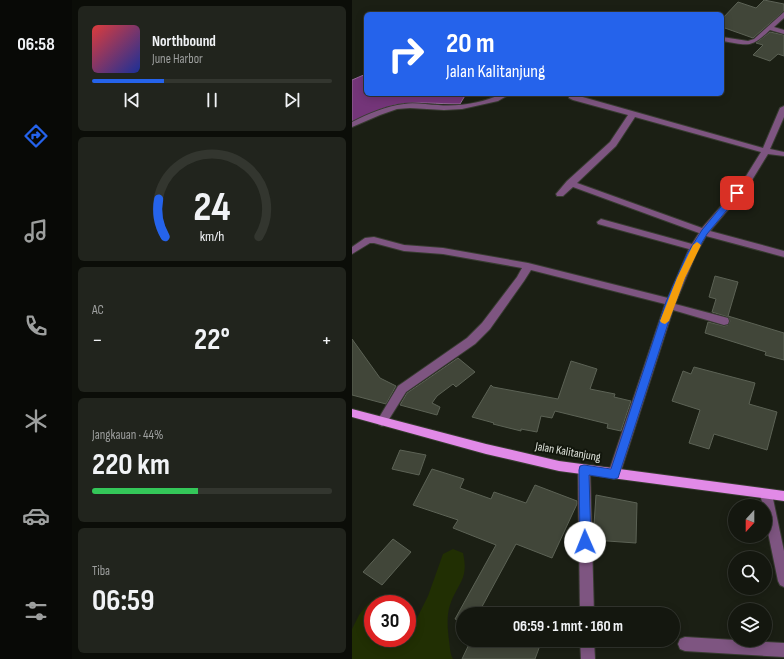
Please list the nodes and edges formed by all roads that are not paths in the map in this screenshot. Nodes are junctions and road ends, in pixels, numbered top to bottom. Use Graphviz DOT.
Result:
graph roads {
  1 [pos="784,14"];
  2 [pos="770,28"];
  3 [pos="784,32"];
  4 [pos="724,39"];
  5 [pos="504,96"];
  6 [pos="572,96"];
  7 [pos="784,108"];
  8 [pos="633,114"];
  9 [pos="352,125"];
  10 [pos="766,151"];
  11 [pos="784,154"];
  12 [pos="570,184"];
  13 [pos="560,194"];
  14 [pos="601,222"];
  15 [pos="704,232"];
  16 [pos="695,248"];
  17 [pos="352,251"];
  18 [pos="784,254"];
  19 [pos="528,266"];
  20 [pos="670,304"];
  21 [pos="724,321"];
  22 [pos="352,413"];
  23 [pos="382,421"];
  24 [pos="584,470"];
  25 [pos="614,474"];
  26 [pos="766,494"];
  27 [pos="784,496"];
  28 [pos="784,581"];
  29 [pos="587,607"];
  30 [pos="685,644"];
  31 [pos="587,647"];
  32 [pos="784,650"];
  33 [pos="588,659"];
  1 -- 2 [label="street"];
  2 -- 3 [label="street"];
  2 -- 4 [label="street"];
  5 -- 9 [label="street"];
  6 -- 8 [label="street"];
  7 -- 10 [label="street"];
  8 -- 10 [label="street"];
  8 -- 12 [label="street"];
  10 -- 11 [label="street"];
  10 -- 15 [label="street"];
  12 -- 13 [label="street"];
  12 -- 15 [label="street"];
  14 -- 16 [label="street"];
  15 -- 16 [label="street"];
  15 -- 18 [label="street"];
  16 -- 20 [label="street"];
  17 -- 19 [label="street"];
  19 -- 20 [label="street"];
  19 -- 23 [label="street"];
  20 -- 21 [label="street"];
  20 -- 25 [label="street"];
  22 -- 23 [label="main road, Jalan Kalitanjung"];
  23 -- 24 [label="main road, Jalan Kalitanjung"];
  24 -- 25 [label="main road, Jalan Kalitanjung"];
  24 -- 29 [label="street"];
  25 -- 26 [label="main road, Jalan Kalitanjung"];
  26 -- 27 [label="main road, Jalan Kalitanjung"];
  26 -- 28 [label="street"];
  30 -- 32 [label="street"];
  31 -- 33 [label="street"];
}
